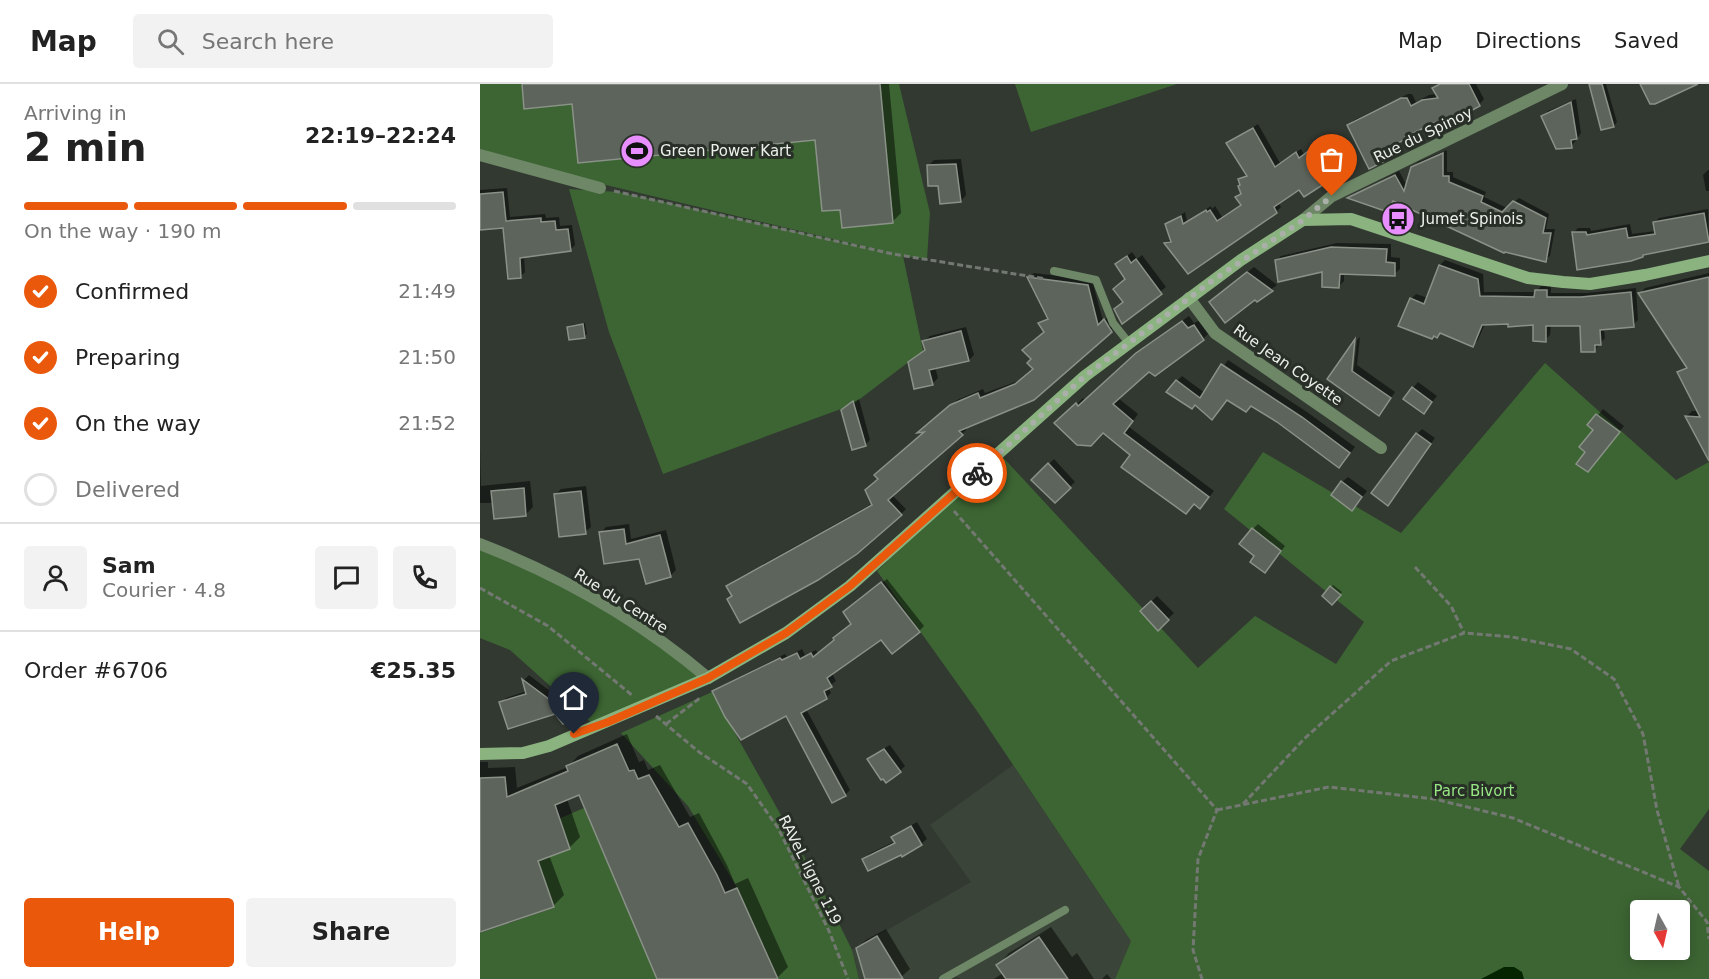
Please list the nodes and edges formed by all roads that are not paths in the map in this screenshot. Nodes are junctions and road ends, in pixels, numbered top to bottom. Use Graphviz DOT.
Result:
graph roads {
  1 [pos="1562,84"];
  2 [pos="480,155"];
  3 [pos="600,188"];
  4 [pos="1303,220"];
  5 [pos="1709,261"];
  6 [pos="1054,271"];
  7 [pos="1189,298"];
  8 [pos="1129,343"];
  9 [pos="1381,447"];
  10 [pos="480,544"];
  11 [pos="708,678"];
  12 [pos="480,754"];
  13 [pos="1065,910"];
  14 [pos="943,979"];
  1 -- 4 [label="street, Rue du Spinoy"];
  2 -- 3 [label="street"];
  4 -- 5 [label="street"];
  4 -- 7 [label="street"];
  6 -- 8 [label="lane"];
  7 -- 8 [label="street"];
  7 -- 9 [label="street, Rue Jean Coyette"];
  8 -- 11 [label="street"];
  10 -- 11 [label="street, Rue du Centre"];
  11 -- 12 [label="street"];
  13 -- 14 [label="lane"];
}
